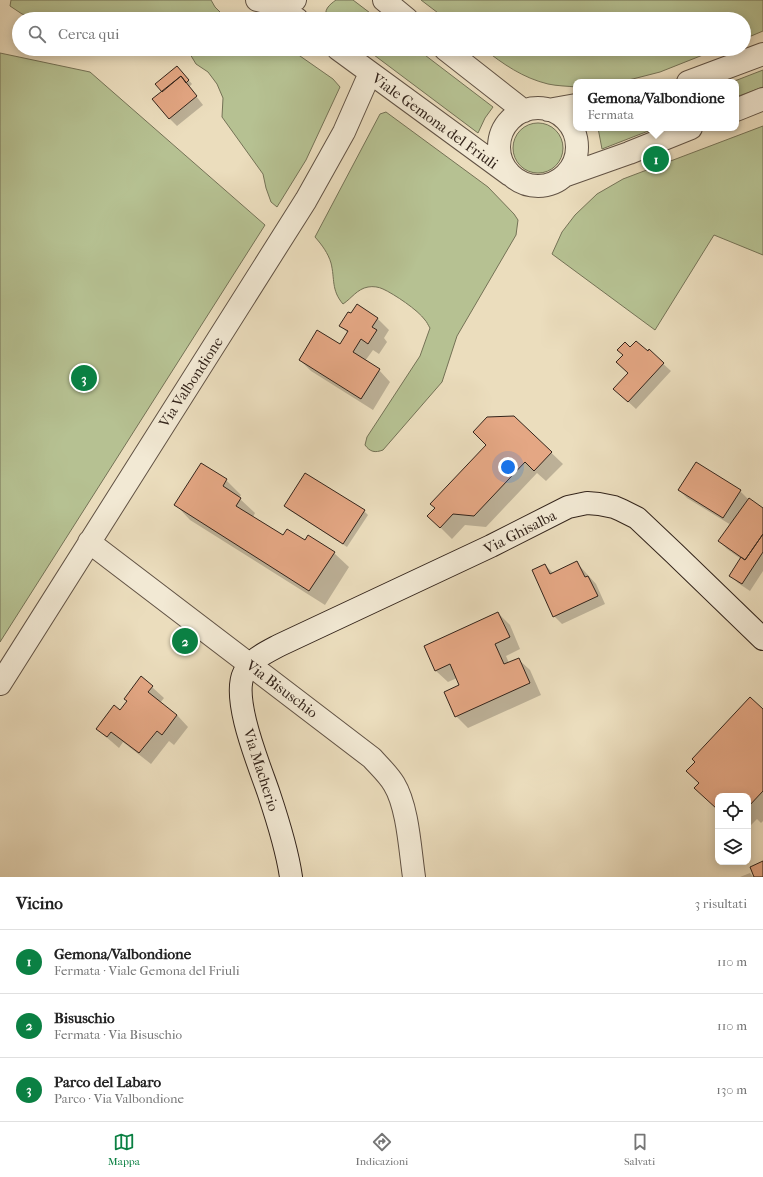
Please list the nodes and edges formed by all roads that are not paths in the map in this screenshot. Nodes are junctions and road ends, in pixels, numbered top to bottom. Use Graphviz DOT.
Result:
graph roads {
  1 [pos="295,0"];
  2 [pos="384,0"];
  3 [pos="265,2"];
  4 [pos="284,12"];
  5 [pos="399,12"];
  6 [pos="763,54"];
  7 [pos="347,56"];
  8 [pos="454,56"];
  9 [pos="370,73"];
  10 [pos="696,79"];
  11 [pos="763,100"];
  12 [pos="573,106"];
  13 [pos="739,109"];
  14 [pos="548,110"];
  15 [pos="524,111"];
  16 [pos="573,130"];
  17 [pos="573,131"];
  18 [pos="683,131"];
  19 [pos="564,176"];
  20 [pos="513,177"];
  21 [pos="89,542"];
  22 [pos="763,639"];
  23 [pos="250,665"];
  24 [pos="0,684"];
  25 [pos="291,877"];
  26 [pos="414,877"];
  1 -- 3 [label="street"];
  2 -- 5 [label="street"];
  3 -- 4 [label="street"];
  6 -- 10 [label="street"];
  7 -- 9 [label="street, Viale Gemona del Friuli"];
  8 -- 15 [label="street"];
  9 -- 20 [label="street, Viale Gemona del Friuli"];
  9 -- 21 [label="street, Via Valbondione"];
  11 -- 13 [label="street"];
  12 -- 14 [label="street"];
  14 -- 15 [label="street"];
  14 -- 16 [label="street"];
  15 -- 20 [label="street"];
  17 -- 19 [label="street"];
  18 -- 19 [label="street"];
  19 -- 20 [label="street"];
  21 -- 23 [label="street, Via Bisuschio"];
  21 -- 24 [label="street, Via Valbondione"];
  22 -- 23 [label="street, Via Ghisalba"];
  23 -- 25 [label="street, Via Macherio"];
  23 -- 26 [label="street, Via Bisuschio"];
}
